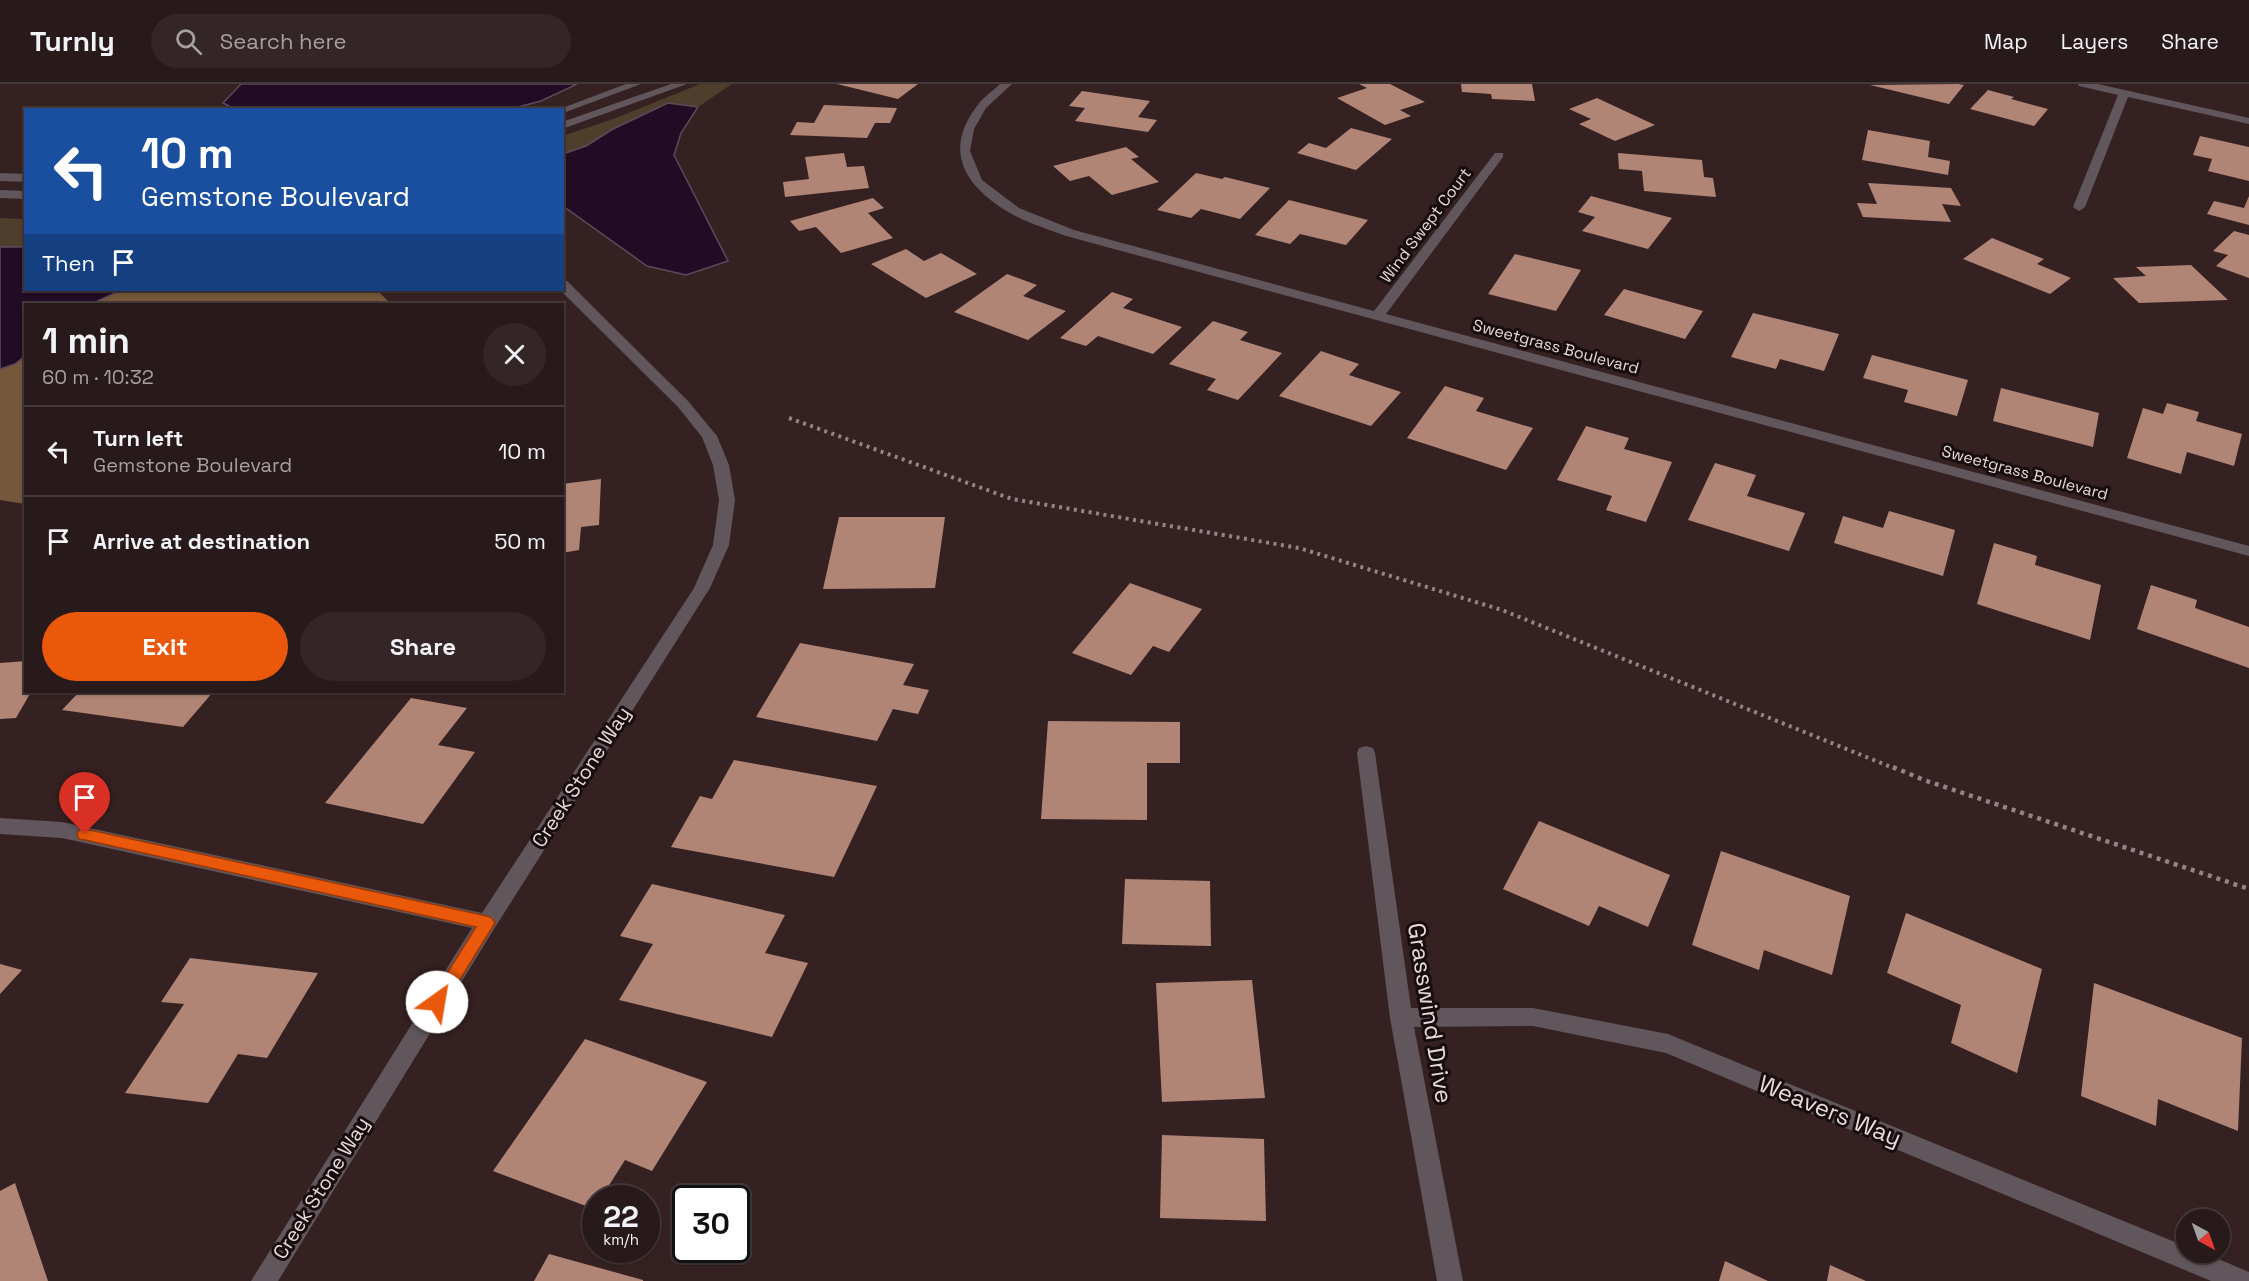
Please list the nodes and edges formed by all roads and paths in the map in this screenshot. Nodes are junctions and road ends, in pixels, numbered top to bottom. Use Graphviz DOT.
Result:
graph roads {
  1 [pos="636,84"];
  2 [pos="682,84"];
  3 [pos="1007,84"];
  4 [pos="2083,84"];
  5 [pos="2124,93"];
  6 [pos="564,109"];
  7 [pos="2249,121"];
  8 [pos="564,125"];
  9 [pos="1499,155"];
  10 [pos="0,177"];
  11 [pos="24,178"];
  12 [pos="0,194"];
  13 [pos="24,195"];
  14 [pos="2079,207"];
  15 [pos="564,287"];
  16 [pos="1377,316"];
  17 [pos="789,418"];
  18 [pos="2249,551"];
  19 [pos="1366,753"];
  20 [pos="0,826"];
  21 [pos="2249,889"];
  22 [pos="487,923"];
  23 [pos="1401,1018"];
  24 [pos="264,1281"];
  25 [pos="1450,1281"];
  26 [pos="2241,1281"];
  1 -- 6 [label="street"];
  2 -- 8 [label="street"];
  3 -- 16 [label="street, Sweetgrass Boulevard"];
  4 -- 5 [label="street"];
  5 -- 7 [label="street"];
  5 -- 14 [label="street"];
  9 -- 16 [label="street, Wind Swept Court"];
  10 -- 11 [label="street"];
  12 -- 13 [label="street"];
  15 -- 22 [label="street, Creek Stone Way"];
  16 -- 18 [label="street, Sweetgrass Boulevard"];
  17 -- 21 [label="path"];
  19 -- 23 [label="street, Grasswind Drive"];
  20 -- 22 [label="street"];
  22 -- 24 [label="street, Creek Stone Way"];
  23 -- 25 [label="street, Grasswind Drive"];
  23 -- 26 [label="street, Weavers Way"];
}
